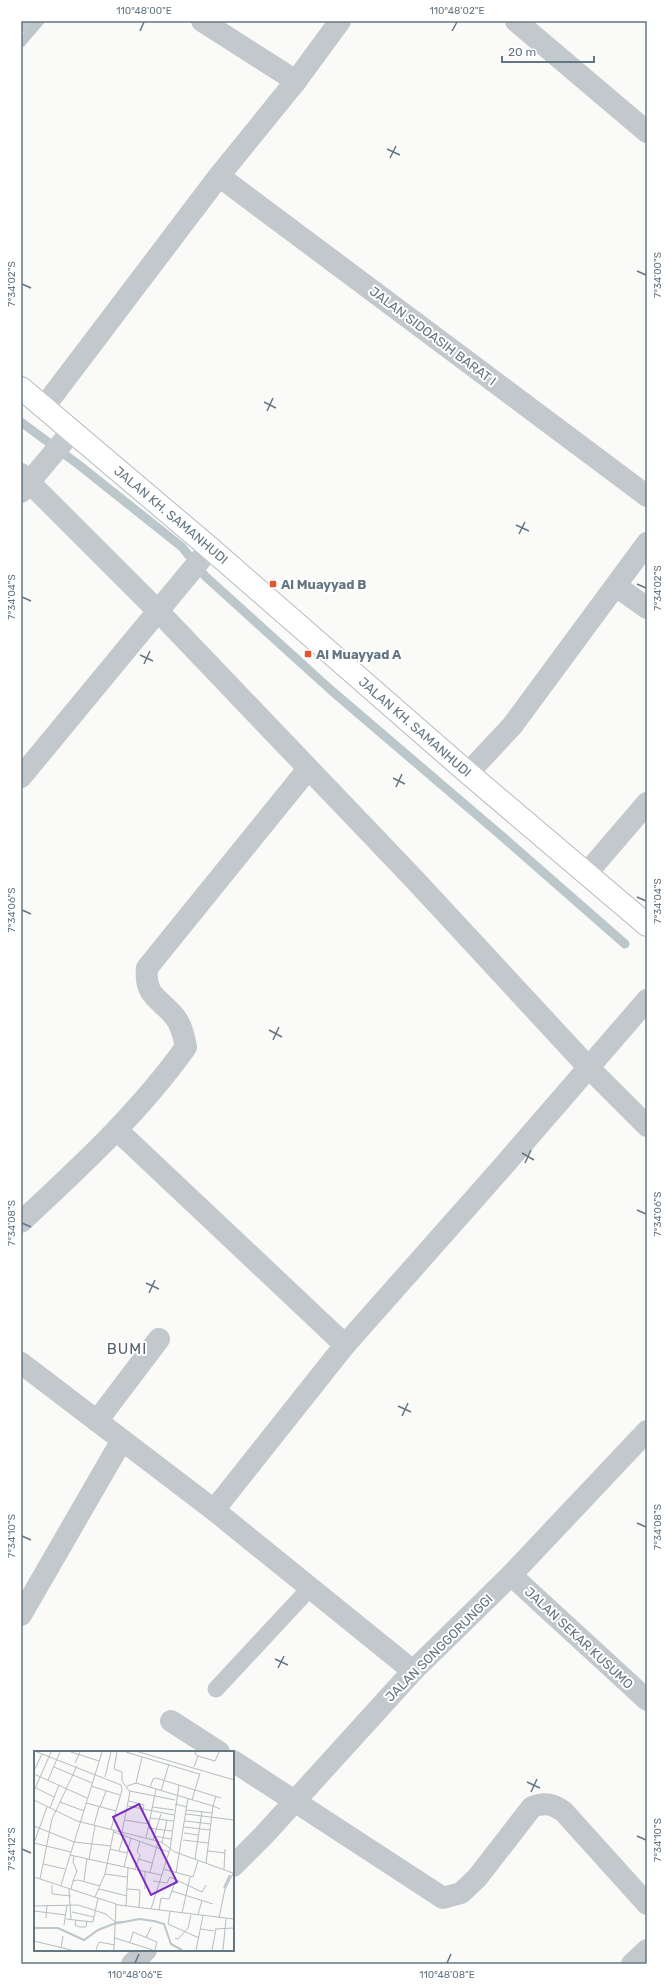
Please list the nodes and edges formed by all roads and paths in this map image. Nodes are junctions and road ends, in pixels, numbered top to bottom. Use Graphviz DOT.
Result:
graph roads {
  1 [pos="202,21"];
  2 [pos="340,21"];
  3 [pos="516,21"];
  4 [pos="296,81"];
  5 [pos="647,132"];
  6 [pos="219,176"];
  7 [pos="21,388"];
  8 [pos="44,407"];
  9 [pos="72,431"];
  10 [pos="24,483"];
  11 [pos="647,496"];
  12 [pos="647,543"];
  13 [pos="205,553"];
  14 [pos="616,586"];
  15 [pos="647,608"];
  16 [pos="158,611"];
  17 [pos="308,769"];
  18 [pos="468,773"];
  19 [pos="21,777"];
  20 [pos="647,803"];
  21 [pos="587,873"];
  22 [pos="647,925"];
  23 [pos="647,1000"];
  24 [pos="589,1068"];
  25 [pos="647,1126"];
  26 [pos="117,1130"];
  27 [pos="21,1222"];
  28 [pos="159,1339"];
  29 [pos="344,1345"];
  30 [pos="21,1363"];
  31 [pos="97,1421"];
  32 [pos="647,1432"];
  33 [pos="122,1440"];
  34 [pos="214,1510"];
  35 [pos="511,1575"];
  36 [pos="310,1588"];
  37 [pos="21,1615"];
  38 [pos="413,1671"];
  39 [pos="216,1689"];
  40 [pos="647,1700"];
  41 [pos="171,1721"];
  42 [pos="218,1751"];
  43 [pos="234,1762"];
  44 [pos="294,1802"];
  45 [pos="234,1865"];
  46 [pos="647,1904"];
  47 [pos="647,1950"];
  48 [pos="145,1951"];
  49 [pos="132,1964"];
  50 [pos="632,1964"];
  1 -- 4 [label="street"];
  2 -- 4 [label="street"];
  3 -- 5 [label="street"];
  4 -- 6 [label="street"];
  6 -- 8 [label="street"];
  6 -- 11 [label="street, JALAN SIDOASIH BARAT I"];
  7 -- 8 [label="main road, JALAN KH. SAMANHUDI"];
  8 -- 9 [label="main road, JALAN KH. SAMANHUDI"];
  9 -- 10 [label="street"];
  9 -- 13 [label="main road, JALAN KH. SAMANHUDI"];
  10 -- 16 [label="street"];
  12 -- 14 [label="street"];
  13 -- 16 [label="street"];
  13 -- 18 [label="main road, JALAN KH. SAMANHUDI"];
  14 -- 15 [label="street"];
  14 -- 18 [label="street"];
  16 -- 17 [label="street"];
  16 -- 19 [label="street"];
  17 -- 24 [label="street"];
  17 -- 26 [label="street"];
  18 -- 21 [label="main road, JALAN KH. SAMANHUDI"];
  20 -- 21 [label="street"];
  21 -- 22 [label="main road, JALAN KH. SAMANHUDI"];
  23 -- 24 [label="street"];
  24 -- 25 [label="street"];
  24 -- 29 [label="street"];
  26 -- 27 [label="street"];
  26 -- 29 [label="street"];
  28 -- 31 [label="street"];
  29 -- 34 [label="street"];
  30 -- 31 [label="street"];
  31 -- 33 [label="street"];
  32 -- 35 [label="street, JALAN SONGGORUNGGI"];
  33 -- 34 [label="street"];
  33 -- 37 [label="street"];
  34 -- 36 [label="street"];
  35 -- 38 [label="street, JALAN SONGGORUNGGI"];
  35 -- 40 [label="street, JALAN SEKAR KUSUMO"];
  36 -- 38 [label="street"];
  36 -- 39 [label="lane"];
  38 -- 44 [label="street, JALAN SONGGORUNGGI"];
  41 -- 42 [label="street"];
  43 -- 44 [label="street"];
  44 -- 45 [label="street, JALAN SONGGORUNGGI"];
  44 -- 46 [label="street"];
  47 -- 50 [label="street"];
  48 -- 49 [label="street"];
}
